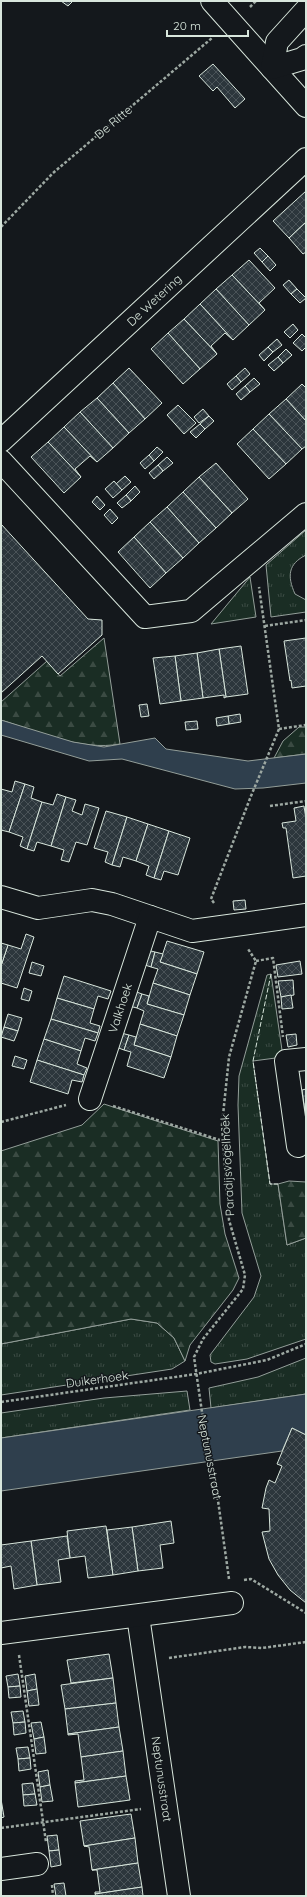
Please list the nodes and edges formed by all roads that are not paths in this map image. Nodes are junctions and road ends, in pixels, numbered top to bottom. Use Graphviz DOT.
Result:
graph roads {
  1 [pos="212,1"];
  2 [pos="306,10"];
  3 [pos="306,56"];
  4 [pos="272,68"];
  5 [pos="306,106"];
  6 [pos="306,159"];
  7 [pos="1,441"];
  8 [pos="1,461"];
  9 [pos="306,514"];
  10 [pos="1,897"];
  11 [pos="306,916"];
  12 [pos="150,917"];
  13 [pos="296,1060"];
  14 [pos="90,1098"];
  15 [pos="298,1146"];
  16 [pos="231,1593"];
  17 [pos="138,1616"];
  18 [pos="8,1632"];
  19 [pos="42,1856"];
  20 [pos="1,1869"];
  21 [pos="179,1896"];
  1 -- 4 [label="street"];
  2 -- 4 [label="street"];
  3 -- 4 [label="street"];
  4 -- 5 [label="street"];
  6 -- 7 [label="street, De Wetering"];
  8 -- 9 [label="street"];
  10 -- 12 [label="street"];
  11 -- 12 [label="street"];
  12 -- 14 [label="street, Valkhoek"];
  13 -- 15 [label="street"];
  16 -- 17 [label="street"];
  17 -- 18 [label="street"];
  17 -- 21 [label="street, Neptunusstraat"];
  19 -- 20 [label="street"];
}
